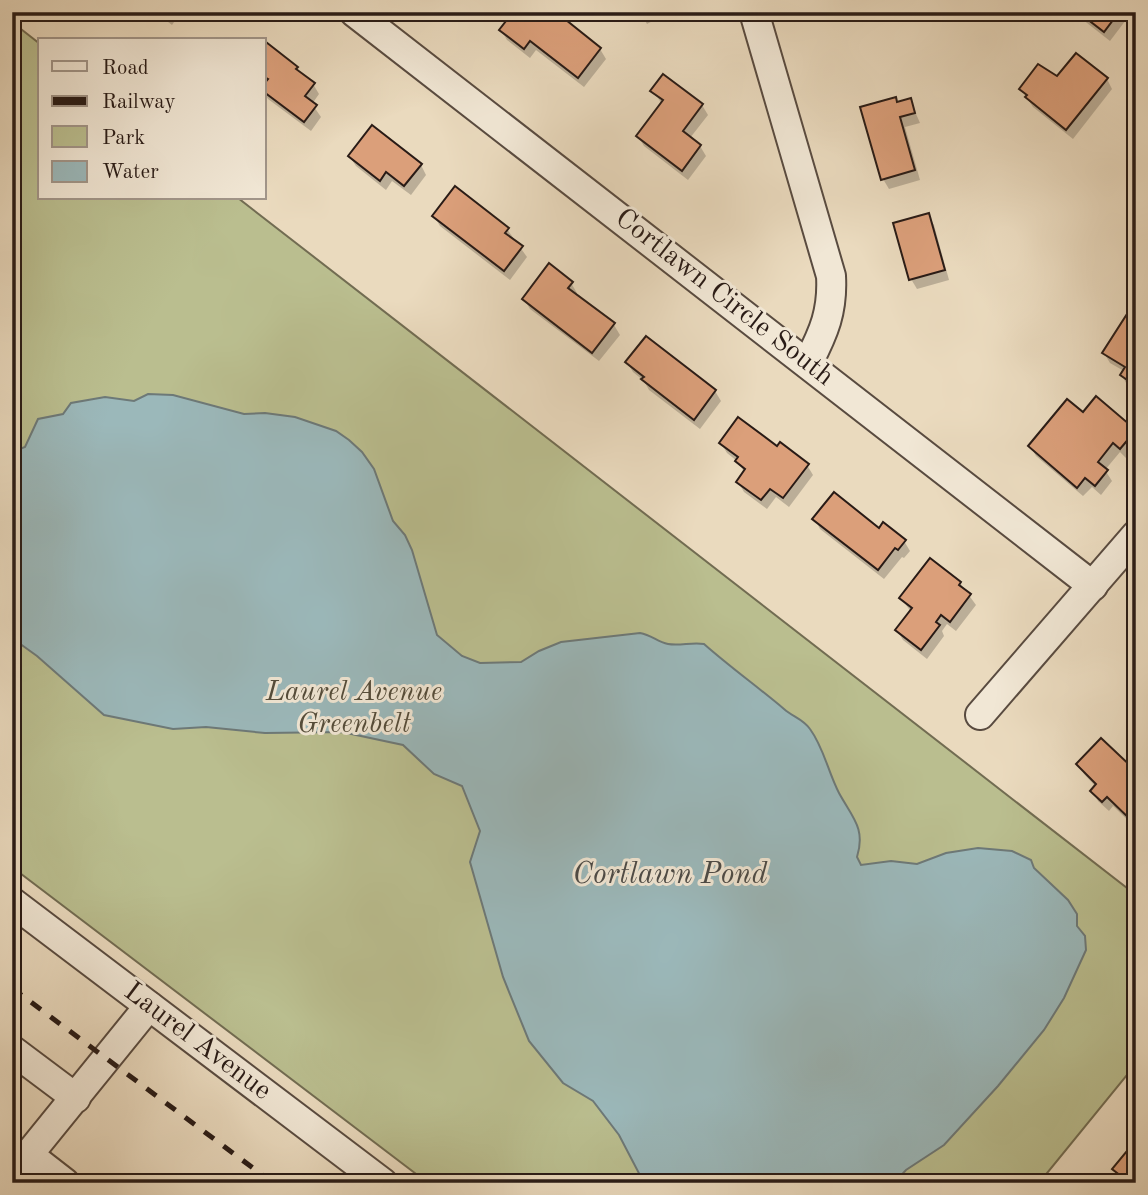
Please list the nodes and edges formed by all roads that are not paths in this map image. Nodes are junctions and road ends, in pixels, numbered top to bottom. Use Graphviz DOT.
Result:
graph roads {
  1 [pos="354,12"];
  2 [pos="754,12"];
  3 [pos="808,363"];
  4 [pos="1136,535"];
  5 [pos="1093,586"];
  6 [pos="980,715"];
  7 [pos="12,902"];
  8 [pos="149,1006"];
  9 [pos="12,1049"];
  10 [pos="76,1098"];
  11 [pos="21,1165"];
  12 [pos="65,1183"];
  13 [pos="383,1183"];
  1 -- 3 [label="street, Cortlawn Circle South"];
  2 -- 3 [label="street"];
  3 -- 5 [label="street, Cortlawn Circle South"];
  4 -- 5 [label="street"];
  5 -- 6 [label="street"];
  7 -- 8 [label="street, Laurel Avenue"];
  8 -- 10 [label="street"];
  8 -- 13 [label="street, Laurel Avenue"];
  9 -- 10 [label="street"];
  10 -- 11 [label="street"];
  11 -- 12 [label="street"];
}
